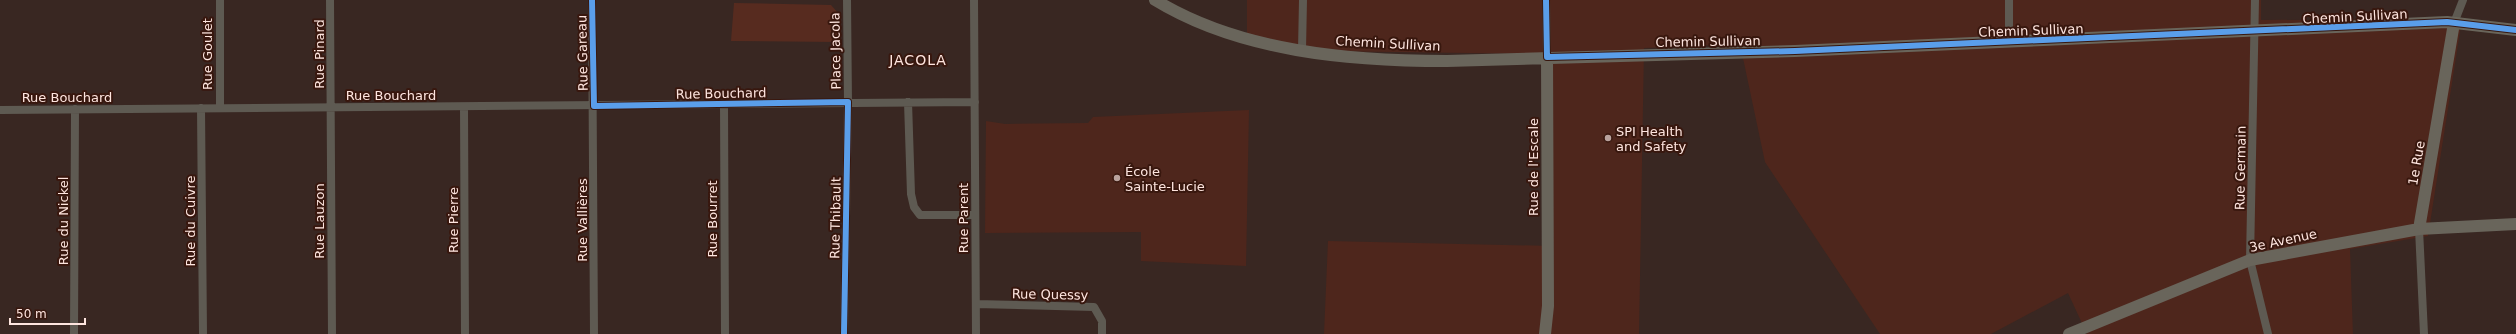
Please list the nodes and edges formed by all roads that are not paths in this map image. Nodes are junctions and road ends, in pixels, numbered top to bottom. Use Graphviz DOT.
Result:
graph roads {
  1 [pos="220,0"];
  2 [pos="330,0"];
  3 [pos="592,0"];
  4 [pos="847,0"];
  5 [pos="974,0"];
  6 [pos="1155,0"];
  7 [pos="1303,0"];
  8 [pos="1546,0"];
  9 [pos="2009,0"];
  10 [pos="2255,0"];
  11 [pos="2463,0"];
  12 [pos="2454,23"];
  13 [pos="2516,30"];
  14 [pos="2255,31"];
  15 [pos="2009,41"];
  16 [pos="1302,50"];
  17 [pos="1547,57"];
  18 [pos="848,102"];
  19 [pos="908,102"];
  20 [pos="975,102"];
  21 [pos="724,104"];
  22 [pos="594,106"];
  23 [pos="464,107"];
  24 [pos="201,108"];
  25 [pos="220,108"];
  26 [pos="331,108"];
  27 [pos="75,109"];
  28 [pos="0,110"];
  29 [pos="975,215"];
  30 [pos="2516,224"];
  31 [pos="2419,229"];
  32 [pos="2250,260"];
  33 [pos="976,304"];
  34 [pos="74,334"];
  35 [pos="203,334"];
  36 [pos="332,334"];
  37 [pos="465,334"];
  38 [pos="594,334"];
  39 [pos="725,334"];
  40 [pos="844,334"];
  41 [pos="976,334"];
  42 [pos="1102,334"];
  43 [pos="1545,334"];
  44 [pos="2068,334"];
  45 [pos="2268,334"];
  46 [pos="2424,334"];
  1 -- 25 [label="street, Rue Goulet"];
  2 -- 26 [label="street, Rue Pinard"];
  3 -- 22 [label="street, Rue Gareau"];
  4 -- 18 [label="street, Place Jacola"];
  5 -- 20 [label="street, Rue Parent"];
  6 -- 16 [label="street, Chemin Sullivan"];
  7 -- 16 [label="street"];
  8 -- 17 [label="street, Rue de l'Escale"];
  9 -- 15 [label="street"];
  10 -- 14 [label="street, Rue Germain"];
  11 -- 12 [label="street, 1e Rue"];
  12 -- 13 [label="street, Chemin Sullivan"];
  12 -- 14 [label="street, Chemin Sullivan"];
  12 -- 31 [label="street, 1e Rue"];
  14 -- 15 [label="street, Chemin Sullivan"];
  14 -- 32 [label="street, Rue Germain"];
  15 -- 17 [label="street, Chemin Sullivan"];
  16 -- 17 [label="street, Chemin Sullivan"];
  17 -- 43 [label="street, Rue de l'Escale"];
  18 -- 19 [label="street, Rue Bouchard"];
  18 -- 21 [label="street, Rue Bouchard"];
  18 -- 40 [label="street, Rue Thibault"];
  19 -- 20 [label="street, Rue Bouchard"];
  19 -- 29 [label="street"];
  20 -- 29 [label="street, Rue Parent"];
  21 -- 22 [label="street, Rue Bouchard"];
  21 -- 39 [label="street, Rue Bourret"];
  22 -- 23 [label="street, Rue Bouchard"];
  22 -- 38 [label="street, Rue Vallières"];
  23 -- 26 [label="street, Rue Bouchard"];
  23 -- 37 [label="street, Rue Pierre"];
  24 -- 25 [label="street, Rue Bouchard"];
  24 -- 27 [label="street, Rue Bouchard"];
  24 -- 35 [label="street, Rue du Cuivre"];
  25 -- 26 [label="street, Rue Bouchard"];
  26 -- 36 [label="street, Rue Lauzon"];
  27 -- 28 [label="street, Rue Bouchard"];
  27 -- 34 [label="street, Rue du Nickel"];
  29 -- 33 [label="street, Rue Parent"];
  30 -- 31 [label="street, 3e Avenue"];
  31 -- 32 [label="street, 3e Avenue"];
  31 -- 46 [label="street, 1e Rue"];
  32 -- 44 [label="street, 3e Avenue"];
  32 -- 45 [label="street, Rue Germain"];
  33 -- 41 [label="street, Rue Parent"];
  33 -- 42 [label="street, Rue Quessy"];
}
